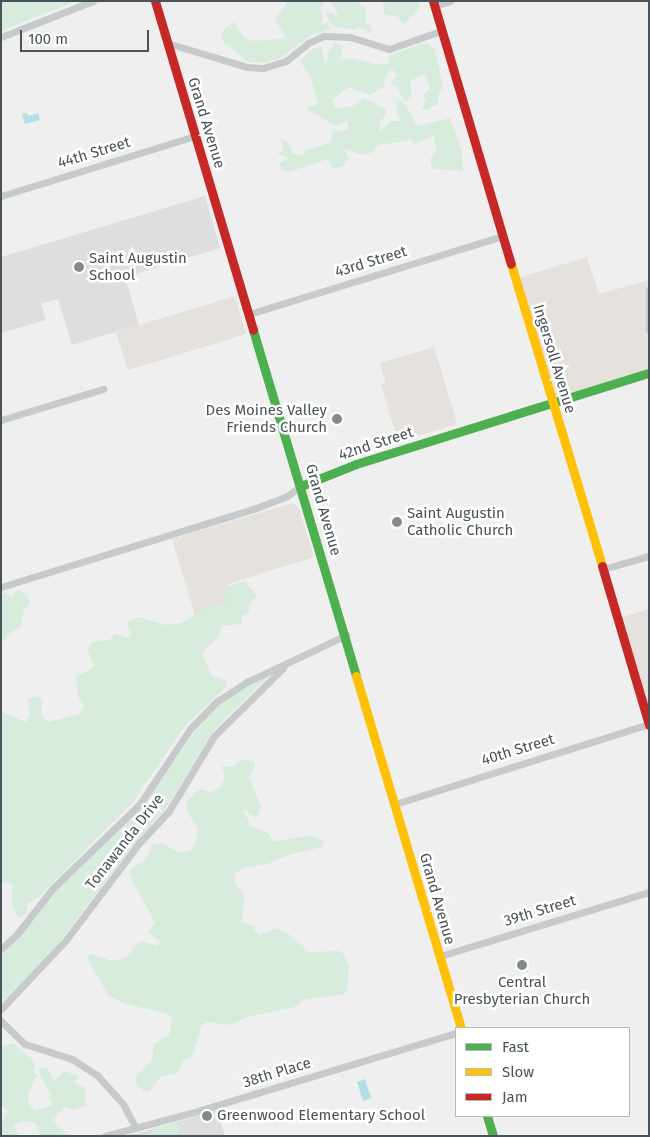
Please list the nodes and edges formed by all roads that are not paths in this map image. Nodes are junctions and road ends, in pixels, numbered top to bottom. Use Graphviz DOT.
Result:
graph roads {
  1 [pos="93,1"];
  2 [pos="155,1"];
  3 [pos="450,1"];
  4 [pos="433,4"];
  5 [pos="441,31"];
  6 [pos="1,37"];
  7 [pos="168,43"];
  8 [pos="195,136"];
  9 [pos="1,196"];
  10 [pos="502,236"];
  11 [pos="649,290"];
  12 [pos="249,314"];
  13 [pos="649,330"];
  14 [pos="649,373"];
  15 [pos="103,389"];
  16 [pos="553,402"];
  17 [pos="1,420"];
  18 [pos="302,486"];
  19 [pos="649,556"];
  20 [pos="602,570"];
  21 [pos="1,586"];
  22 [pos="346,635"];
  23 [pos="284,667"];
  24 [pos="649,725"];
  25 [pos="395,804"];
  26 [pos="649,892"];
  27 [pos="1,949"];
  28 [pos="440,956"];
  29 [pos="1,1009"];
  30 [pos="1,1021"];
  31 [pos="461,1027"];
  32 [pos="455,1033"];
  33 [pos="487,1117"];
  34 [pos="135,1127"];
  35 [pos="104,1136"];
  36 [pos="493,1136"];
  1 -- 6 [label="street"];
  2 -- 7 [label="main road, Grand Avenue"];
  3 -- 4 [label="street"];
  4 -- 5 [label="main road, Ingersoll Avenue"];
  5 -- 7 [label="street"];
  5 -- 10 [label="main road, Ingersoll Avenue"];
  7 -- 8 [label="main road, Grand Avenue"];
  8 -- 9 [label="street, 44th Street"];
  8 -- 12 [label="main road, Grand Avenue"];
  10 -- 12 [label="street, 43rd Street"];
  10 -- 16 [label="main road, Ingersoll Avenue"];
  11 -- 13 [label="street"];
  12 -- 18 [label="main road, Grand Avenue"];
  14 -- 16 [label="main road, 42nd Street"];
  15 -- 17 [label="street"];
  16 -- 18 [label="main road, 42nd Street"];
  16 -- 20 [label="main road, Ingersoll Avenue"];
  18 -- 21 [label="street, 42nd Street"];
  18 -- 22 [label="main road, Grand Avenue"];
  19 -- 20 [label="street"];
  20 -- 24 [label="main road, Ingersoll Avenue"];
  22 -- 23 [label="street, Tonawanda Drive"];
  22 -- 25 [label="main road, Grand Avenue"];
  23 -- 27 [label="street, Tonawanda Drive"];
  23 -- 29 [label="street, Tonawanda Drive"];
  24 -- 25 [label="street, 40th Street"];
  25 -- 28 [label="main road, Grand Avenue"];
  26 -- 28 [label="street, 39th Street"];
  28 -- 31 [label="main road, Grand Avenue"];
  30 -- 34 [label="street"];
  32 -- 34 [label="street, 38th Place"];
  33 -- 36 [label="main road"];
  34 -- 35 [label="street, 38th Place"];
}
